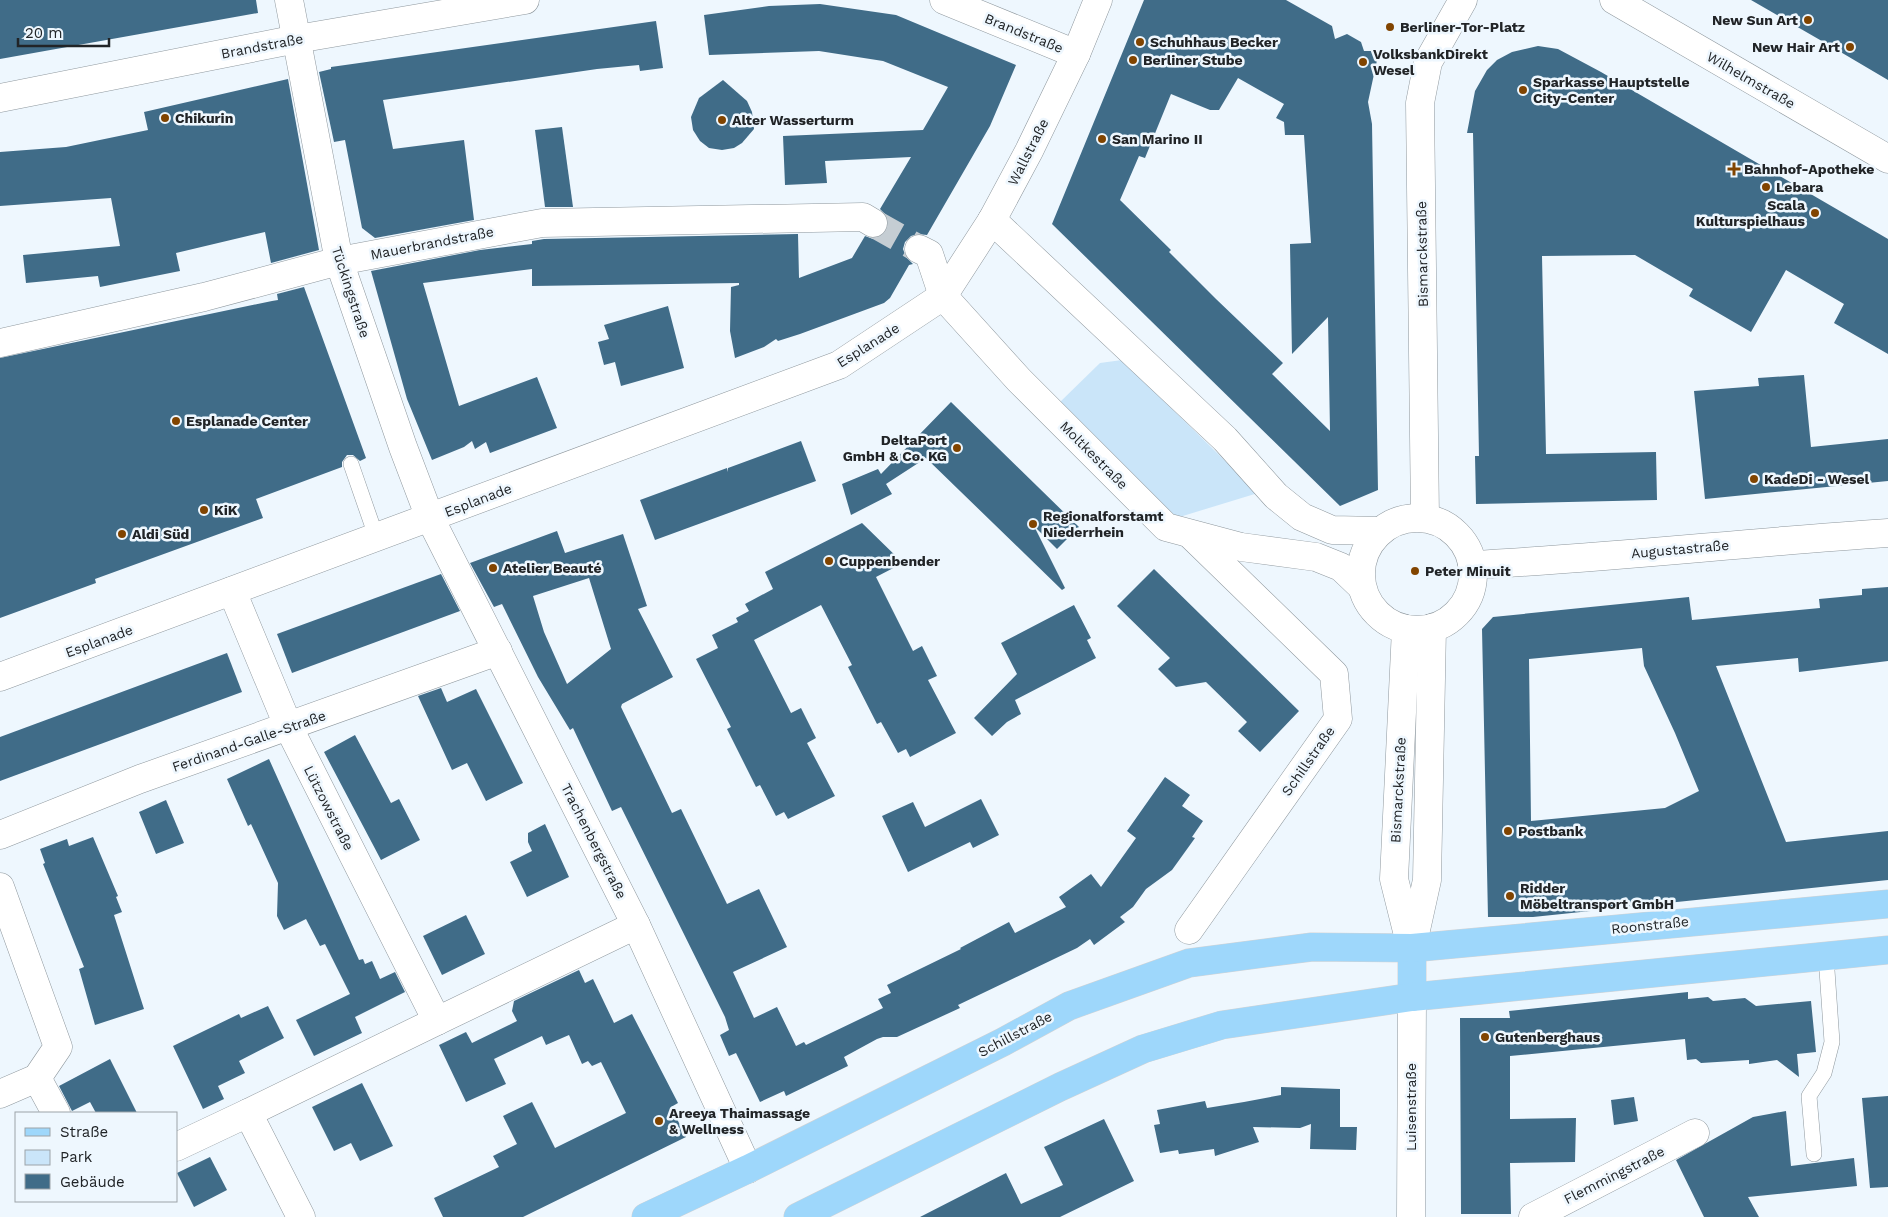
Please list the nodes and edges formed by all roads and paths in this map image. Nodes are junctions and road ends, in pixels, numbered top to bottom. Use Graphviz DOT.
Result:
graph roads {
  1 [pos="289,0"];
  2 [pos="525,0"];
  3 [pos="944,0"];
  4 [pos="1098,0"];
  5 [pos="1463,0"];
  6 [pos="1614,0"];
  7 [pos="297,39"];
  8 [pos="1076,54"];
  9 [pos="0,98"];
  10 [pos="1888,159"];
  11 [pos="992,220"];
  12 [pos="873,223"];
  13 [pos="919,249"];
  14 [pos="339,261"];
  15 [pos="944,296"];
  16 [pos="0,342"];
  17 [pos="351,464"];
  18 [pos="430,518"];
  19 [pos="1425,518"];
  20 [pos="1380,531"];
  21 [pos="1888,533"];
  22 [pos="1190,534"];
  23 [pos="377,539"];
  24 [pos="1472,565"];
  25 [pos="1361,586"];
  26 [pos="232,591"];
  27 [pos="1419,629"];
  28 [pos="498,651"];
  29 [pos="0,677"];
  30 [pos="289,728"];
  31 [pos="0,835"];
  32 [pos="0,887"];
  33 [pos="1888,904"];
  34 [pos="636,924"];
  35 [pos="1188,930"];
  36 [pos="1412,948"];
  37 [pos="1888,950"];
  38 [pos="1826,956"];
  39 [pos="1412,997"];
  40 [pos="437,1021"];
  41 [pos="37,1078"];
  42 [pos="0,1094"];
  43 [pos="55,1112"];
  44 [pos="248,1113"];
  45 [pos="1696,1133"];
  46 [pos="178,1146"];
  47 [pos="1814,1154"];
  48 [pos="748,1169"];
  49 [pos="301,1217"];
  50 [pos="646,1217"];
  51 [pos="798,1217"];
  52 [pos="1411,1217"];
  53 [pos="1533,1217"];
  1 -- 7 [label="street, Tückingstraße"];
  2 -- 7 [label="street, Brandstraße"];
  3 -- 8 [label="street, Brandstraße"];
  4 -- 8 [label="street, Wallstraße"];
  5 -- 19 [label="street, Bismarckstraße"];
  6 -- 10 [label="street, Wilhelmstraße"];
  7 -- 9 [label="street, Brandstraße"];
  7 -- 14 [label="street, Tückingstraße"];
  8 -- 11 [label="street, Wallstraße"];
  11 -- 15 [label="street, Wallstraße"];
  11 -- 20 [label="street"];
  12 -- 14 [label="street, Mauerbrandstraße"];
  13 -- 15 [label="street"];
  14 -- 16 [label="street, Mauerbrandstraße"];
  14 -- 18 [label="street, Tückingstraße"];
  15 -- 18 [label="street, Esplanade"];
  15 -- 22 [label="street, Moltkestraße"];
  17 -- 23 [label="lane"];
  18 -- 23 [label="street, Esplanade"];
  18 -- 28 [label="street, Trachenbergstraße"];
  19 -- 20 [label="street"];
  19 -- 24 [label="street"];
  20 -- 25 [label="street"];
  21 -- 24 [label="street, Augustastraße"];
  22 -- 25 [label="street, Moltkestraße"];
  22 -- 35 [label="street, Schillstraße"];
  23 -- 26 [label="street, Esplanade"];
  24 -- 27 [label="street"];
  25 -- 27 [label="street"];
  26 -- 29 [label="street, Esplanade"];
  26 -- 30 [label="street, Lützowstraße"];
  27 -- 36 [label="street, Bismarckstraße"];
  28 -- 30 [label="street, Ferdinand-Galle-Straße"];
  28 -- 34 [label="street, Trachenbergstraße"];
  30 -- 31 [label="street, Ferdinand-Galle-Straße"];
  30 -- 40 [label="street, Lützowstraße"];
  32 -- 41 [label="street"];
  33 -- 36 [label="main road, Roonstraße"];
  34 -- 40 [label="street"];
  34 -- 48 [label="street, Trachenbergstraße"];
  36 -- 39 [label="main road"];
  36 -- 48 [label="main road, Schillstraße"];
  37 -- 38 [label="main road"];
  38 -- 39 [label="main road"];
  38 -- 47 [label="lane"];
  39 -- 51 [label="main road"];
  39 -- 52 [label="street, Luisenstraße"];
  40 -- 44 [label="street"];
  41 -- 42 [label="street"];
  41 -- 43 [label="street"];
  44 -- 46 [label="street"];
  44 -- 49 [label="street"];
  45 -- 53 [label="street, Flemmingstraße"];
  48 -- 50 [label="main road, Schillstraße"];
}
